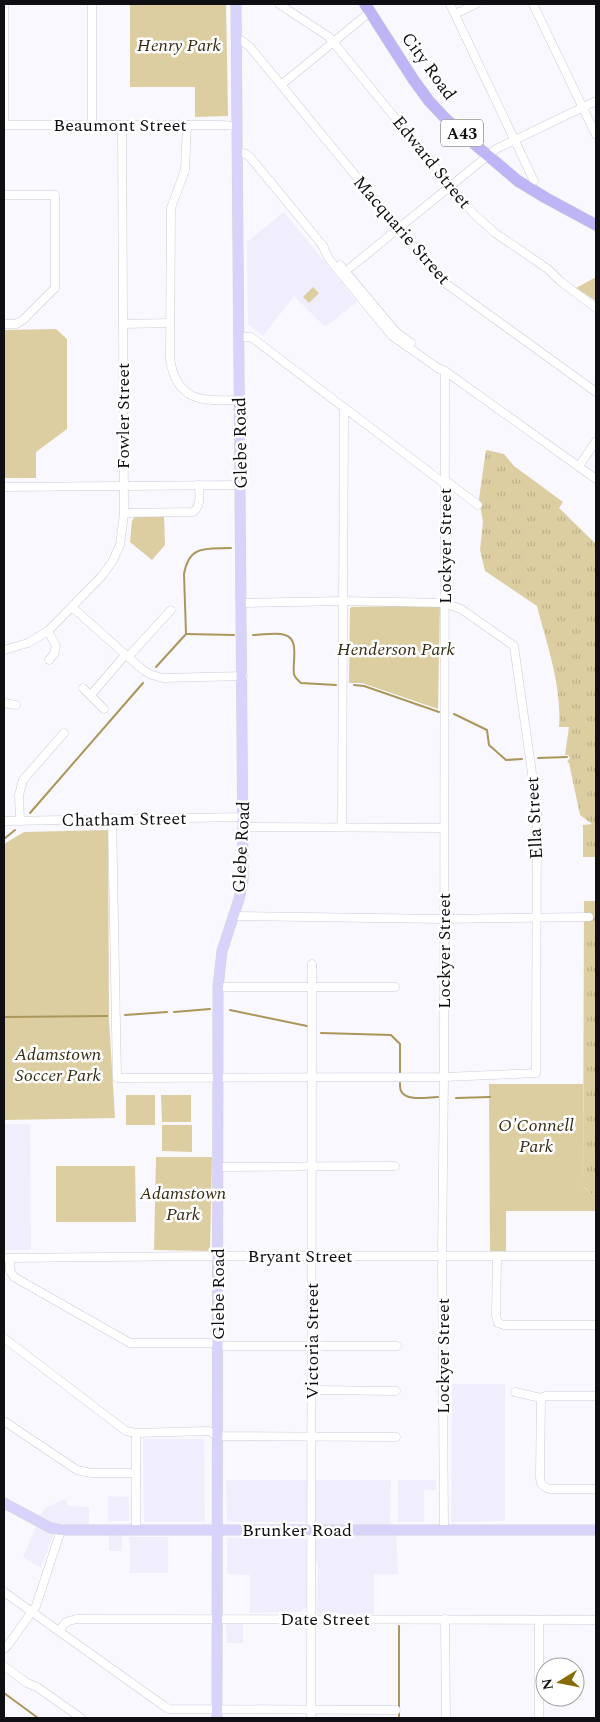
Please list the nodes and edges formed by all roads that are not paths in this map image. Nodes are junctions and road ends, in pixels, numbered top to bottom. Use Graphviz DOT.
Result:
graph roads {
  1 [pos="4,4"];
  2 [pos="92,4"];
  3 [pos="236,4"];
  4 [pos="279,4"];
  5 [pos="450,4"];
  6 [pos="476,4"];
  7 [pos="532,4"];
  8 [pos="368,8"];
  9 [pos="455,14"];
  10 [pos="236,40"];
  11 [pos="333,43"];
  12 [pos="281,86"];
  13 [pos="596,101"];
  14 [pos="582,108"];
  15 [pos="92,125"];
  16 [pos="122,125"];
  17 [pos="187,125"];
  18 [pos="4,126"];
  19 [pos="237,126"];
  20 [pos="596,135"];
  21 [pos="515,140"];
  22 [pos="237,152"];
  23 [pos="488,156"];
  24 [pos="534,181"];
  25 [pos="452,186"];
  26 [pos="4,195"];
  27 [pos="596,225"];
  28 [pos="398,229"];
  29 [pos="351,267"];
  30 [pos="596,308"];
  31 [pos="4,324"];
  32 [pos="123,324"];
  33 [pos="170,324"];
  34 [pos="239,337"];
  35 [pos="445,371"];
  36 [pos="596,392"];
  37 [pos="240,400"];
  38 [pos="344,407"];
  39 [pos="596,441"];
  40 [pos="579,466"];
  41 [pos="596,479"];
  42 [pos="445,482"];
  43 [pos="122,485"];
  44 [pos="198,485"];
  45 [pos="241,485"];
  46 [pos="4,487"];
  47 [pos="478,505"];
  48 [pos="124,513"];
  49 [pos="343,602"];
  50 [pos="242,603"];
  51 [pos="444,603"];
  52 [pos="73,608"];
  53 [pos="171,610"];
  54 [pos="48,632"];
  55 [pos="4,650"];
  56 [pos="127,656"];
  57 [pos="49,660"];
  58 [pos="243,676"];
  59 [pos="83,688"];
  60 [pos="91,695"];
  61 [pos="4,703"];
  62 [pos="16,705"];
  63 [pos="104,708"];
  64 [pos="64,733"];
  65 [pos="112,818"];
  66 [pos="4,821"];
  67 [pos="20,821"];
  68 [pos="244,822"];
  69 [pos="342,827"];
  70 [pos="444,828"];
  71 [pos="233,916"];
  72 [pos="590,917"];
  73 [pos="536,918"];
  74 [pos="444,919"];
  75 [pos="312,964"];
  76 [pos="218,987"];
  77 [pos="313,987"];
  78 [pos="395,987"];
  79 [pos="312,1076"];
  80 [pos="218,1077"];
  81 [pos="444,1077"];
  82 [pos="312,1166"];
  83 [pos="395,1166"];
  84 [pos="219,1167"];
  85 [pos="218,1256"];
  86 [pos="312,1256"];
  87 [pos="442,1256"];
  88 [pos="596,1256"];
  89 [pos="497,1257"];
  90 [pos="7,1258"];
  91 [pos="596,1325"];
  92 [pos="4,1338"];
  93 [pos="219,1345"];
  94 [pos="312,1346"];
  95 [pos="397,1346"];
  96 [pos="312,1390"];
  97 [pos="396,1391"];
  98 [pos="516,1392"];
  99 [pos="596,1396"];
  100 [pos="541,1398"];
  101 [pos="4,1421"];
  102 [pos="136,1433"];
  103 [pos="312,1435"];
  104 [pos="218,1436"];
  105 [pos="396,1436"];
  106 [pos="136,1473"];
  107 [pos="596,1489"];
  108 [pos="4,1503"];
  109 [pos="60,1530"];
  110 [pos="136,1530"];
  111 [pos="218,1530"];
  112 [pos="312,1530"];
  113 [pos="444,1530"];
  114 [pos="596,1530"];
  115 [pos="4,1592"];
  116 [pos="32,1612"];
  117 [pos="217,1619"];
  118 [pos="445,1619"];
  119 [pos="312,1620"];
  120 [pos="538,1620"];
  121 [pos="596,1620"];
  122 [pos="59,1631"];
  123 [pos="6,1647"];
  124 [pos="4,1666"];
  125 [pos="311,1710"];
  126 [pos="396,1710"];
  127 [pos="217,1714"];
  128 [pos="81,1718"];
  129 [pos="311,1718"];
  130 [pos="446,1718"];
  131 [pos="539,1718"];
  1 -- 18 [label="street"];
  2 -- 15 [label="street"];
  3 -- 10 [label="main road, Glebe Road"];
  4 -- 11 [label="street, Edward Street"];
  5 -- 9 [label="street"];
  6 -- 9 [label="street"];
  7 -- 14 [label="street"];
  8 -- 11 [label="street"];
  8 -- 23 [label="highway, City Road / A43"];
  9 -- 21 [label="street"];
  10 -- 12 [label="street, Macquarie Street"];
  10 -- 19 [label="main road, Glebe Road"];
  11 -- 12 [label="street"];
  11 -- 25 [label="street, Edward Street"];
  12 -- 28 [label="street, Macquarie Street"];
  13 -- 14 [label="street"];
  14 -- 20 [label="street"];
  14 -- 21 [label="street"];
  15 -- 16 [label="street, Beaumont Street"];
  15 -- 18 [label="street, Beaumont Street"];
  16 -- 17 [label="street, Beaumont Street"];
  16 -- 32 [label="street, Fowler Street"];
  17 -- 19 [label="street, Beaumont Street"];
  17 -- 33 [label="street"];
  19 -- 22 [label="main road, Glebe Road"];
  21 -- 23 [label="street"];
  21 -- 24 [label="street"];
  22 -- 34 [label="main road, Glebe Road"];
  22 -- 35 [label="street"];
  23 -- 25 [label="street"];
  23 -- 27 [label="highway, City Road / A43"];
  25 -- 28 [label="street"];
  25 -- 30 [label="street, Edward Street"];
  26 -- 31 [label="street"];
  28 -- 29 [label="street"];
  28 -- 36 [label="street, Macquarie Street"];
  32 -- 33 [label="street"];
  32 -- 43 [label="street, Fowler Street"];
  33 -- 37 [label="street"];
  34 -- 37 [label="main road, Glebe Road"];
  34 -- 38 [label="street"];
  35 -- 40 [label="street"];
  35 -- 42 [label="street, Lockyer Street"];
  37 -- 45 [label="main road, Glebe Road"];
  38 -- 42 [label="street"];
  38 -- 49 [label="street"];
  39 -- 40 [label="street"];
  40 -- 41 [label="street"];
  42 -- 47 [label="street"];
  42 -- 51 [label="street, Lockyer Street"];
  43 -- 44 [label="street"];
  43 -- 46 [label="street"];
  43 -- 48 [label="street, Fowler Street"];
  44 -- 45 [label="street"];
  44 -- 48 [label="street"];
  45 -- 50 [label="main road, Glebe Road"];
  48 -- 52 [label="street, Fowler Street"];
  49 -- 50 [label="street"];
  49 -- 51 [label="street"];
  49 -- 69 [label="street"];
  50 -- 58 [label="main road, Glebe Road"];
  51 -- 70 [label="street, Lockyer Street"];
  51 -- 73 [label="street, Ella Street"];
  52 -- 54 [label="street, Fowler Street"];
  52 -- 56 [label="street"];
  53 -- 56 [label="street"];
  54 -- 55 [label="street, Fowler Street"];
  54 -- 57 [label="street"];
  56 -- 58 [label="street"];
  56 -- 60 [label="street"];
  58 -- 68 [label="main road, Glebe Road"];
  59 -- 60 [label="street"];
  60 -- 63 [label="street"];
  61 -- 62 [label="street"];
  64 -- 67 [label="street"];
  65 -- 67 [label="street, Chatham Street"];
  65 -- 68 [label="street, Chatham Street"];
  65 -- 80 [label="street"];
  66 -- 67 [label="street, Chatham Street"];
  68 -- 69 [label="street, Chatham Street"];
  68 -- 71 [label="main road, Glebe Road"];
  69 -- 70 [label="street, Chatham Street"];
  70 -- 74 [label="street, Lockyer Street"];
  71 -- 74 [label="street"];
  71 -- 76 [label="main road, Glebe Road"];
  72 -- 73 [label="street"];
  73 -- 74 [label="street"];
  73 -- 81 [label="street, Ella Street"];
  74 -- 81 [label="street, Lockyer Street"];
  75 -- 77 [label="street, Victoria Street"];
  76 -- 77 [label="street"];
  76 -- 80 [label="main road, Glebe Road"];
  77 -- 78 [label="street"];
  77 -- 79 [label="street, Victoria Street"];
  79 -- 80 [label="street"];
  79 -- 81 [label="street"];
  79 -- 82 [label="street, Victoria Street"];
  80 -- 84 [label="main road, Glebe Road"];
  81 -- 87 [label="street, Lockyer Street"];
  82 -- 83 [label="street"];
  82 -- 84 [label="street"];
  82 -- 86 [label="street, Victoria Street"];
  84 -- 85 [label="main road, Glebe Road"];
  85 -- 86 [label="street, Bryant Street"];
  85 -- 90 [label="street, Bryant Street"];
  85 -- 93 [label="main road, Glebe Road"];
  86 -- 87 [label="street, Bryant Street"];
  86 -- 94 [label="street, Victoria Street"];
  87 -- 89 [label="street, Bryant Street"];
  87 -- 113 [label="street, Lockyer Street"];
  88 -- 89 [label="street, Bryant Street"];
  89 -- 91 [label="street"];
  90 -- 93 [label="street"];
  92 -- 102 [label="street"];
  93 -- 94 [label="street"];
  93 -- 104 [label="main road, Glebe Road"];
  94 -- 95 [label="street"];
  94 -- 96 [label="street, Victoria Street"];
  96 -- 97 [label="street"];
  96 -- 103 [label="street, Victoria Street"];
  98 -- 100 [label="street"];
  99 -- 100 [label="street"];
  100 -- 107 [label="street"];
  101 -- 106 [label="street"];
  102 -- 104 [label="street"];
  102 -- 106 [label="street"];
  103 -- 104 [label="street"];
  103 -- 105 [label="street"];
  103 -- 112 [label="street, Victoria Street"];
  104 -- 111 [label="main road, Glebe Road"];
  106 -- 110 [label="street"];
  108 -- 109 [label="main road, Brunker Road"];
  109 -- 110 [label="main road, Brunker Road"];
  109 -- 116 [label="street"];
  110 -- 111 [label="main road, Brunker Road"];
  111 -- 112 [label="main road, Brunker Road"];
  111 -- 117 [label="main road, Glebe Road"];
  112 -- 113 [label="main road, Brunker Road"];
  112 -- 119 [label="street, Victoria Street"];
  113 -- 114 [label="main road, Brunker Road"];
  115 -- 116 [label="street"];
  116 -- 122 [label="street"];
  116 -- 123 [label="street"];
  117 -- 119 [label="street, Date Street"];
  117 -- 122 [label="street, Date Street"];
  117 -- 127 [label="main road, Glebe Road"];
  118 -- 119 [label="street, Date Street"];
  118 -- 120 [label="street, Date Street"];
  118 -- 130 [label="street"];
  119 -- 125 [label="street, Victoria Street"];
  120 -- 121 [label="street, Date Street"];
  120 -- 131 [label="street"];
  122 -- 127 [label="street"];
  124 -- 128 [label="street"];
  125 -- 126 [label="street"];
  125 -- 127 [label="street"];
  125 -- 129 [label="street, Victoria Street"];
}
